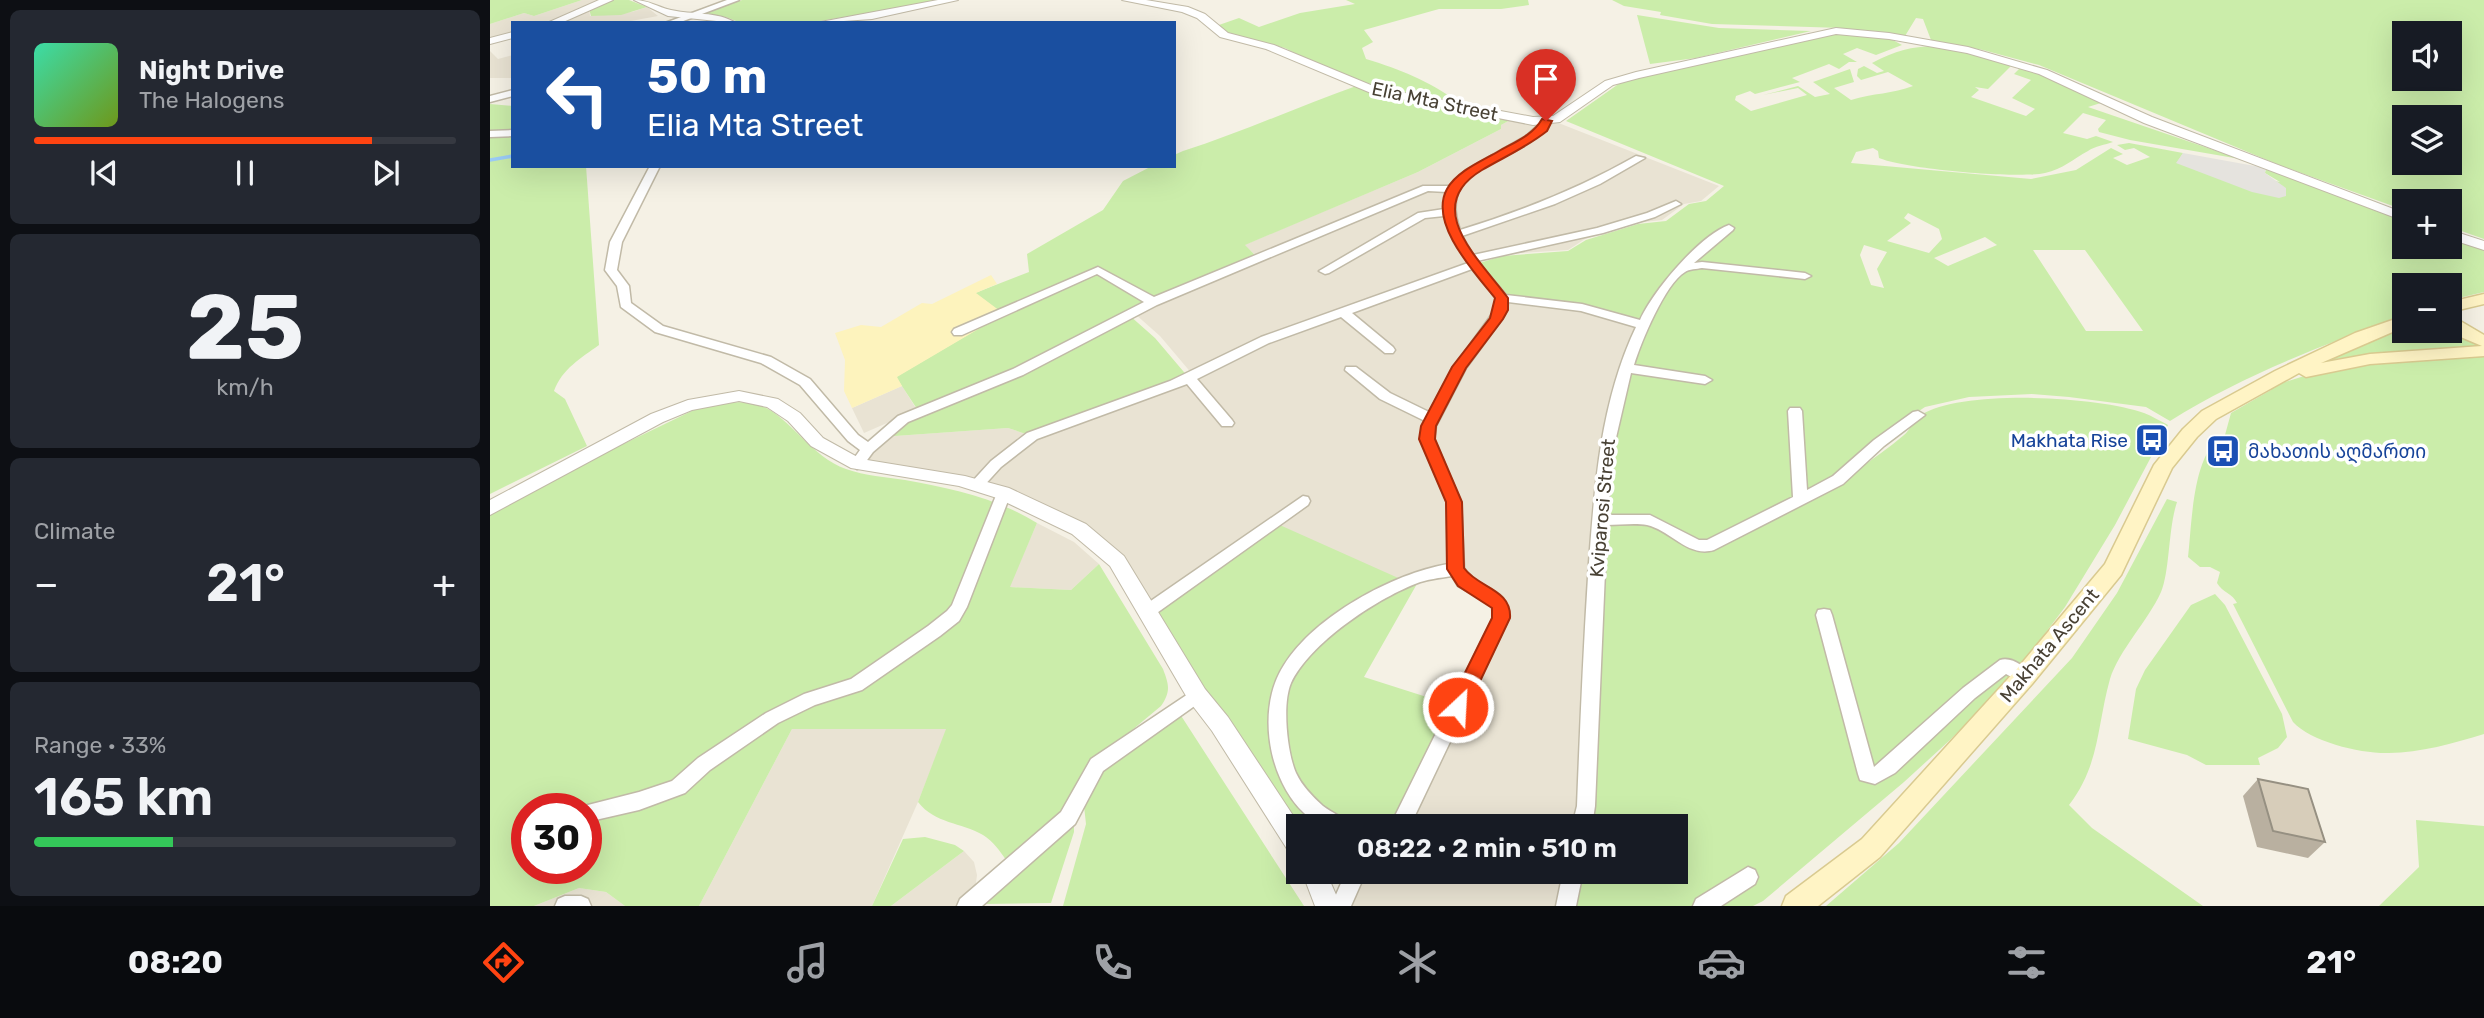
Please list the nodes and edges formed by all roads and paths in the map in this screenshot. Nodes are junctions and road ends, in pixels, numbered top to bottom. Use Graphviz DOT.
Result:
graph roads {
  1 [pos="608,0"];
  2 [pos="639,0"];
  3 [pos="734,0"];
  4 [pos="953,0"];
  5 [pos="1127,0"];
  6 [pos="684,16"];
  7 [pos="557,21"];
  8 [pos="673,21"];
  9 [pos="724,21"];
  10 [pos="835,21"];
  11 [pos="511,36"];
  12 [pos="490,41"];
  13 [pos="511,94"];
  14 [pos="490,100"];
  15 [pos="511,104"];
  16 [pos="1546,121"];
  17 [pos="511,133"];
  18 [pos="490,134"];
  19 [pos="1640,158"];
  20 [pos="654,168"];
  21 [pos="1452,189"];
  22 [pos="1676,204"];
  23 [pos="1447,212"];
  24 [pos="2392,212"];
  25 [pos="1729,228"];
  26 [pos="1458,234"];
  27 [pos="2462,238"];
  28 [pos="2484,246"];
  29 [pos="1471,262"];
  30 [pos="1681,269"];
  31 [pos="1325,271"];
  32 [pos="1805,276"];
  33 [pos="1502,298"];
  34 [pos="2484,299"];
  35 [pos="1153,302"];
  36 [pos="2462,307"];
  37 [pos="1343,312"];
  38 [pos="1643,325"];
  39 [pos="2392,325"];
  40 [pos="2462,331"];
  41 [pos="958,332"];
  42 [pos="2484,341"];
  43 [pos="1389,350"];
  44 [pos="2484,351"];
  45 [pos="1627,368"];
  46 [pos="1351,370"];
  47 [pos="2281,375"];
  48 [pos="1189,378"];
  49 [pos="1705,380"];
  50 [pos="1795,411"];
  51 [pos="1918,415"];
  52 [pos="1432,419"];
  53 [pos="1227,423"];
  54 [pos="862,457"];
  55 [pos="976,485"];
  56 [pos="1004,493"];
  57 [pos="1800,500"];
  58 [pos="1303,501"];
  59 [pos="490,508"];
  60 [pos="1599,520"];
  61 [pos="1456,569"];
  62 [pos="1148,611"];
  63 [pos="1824,615"];
  64 [pos="2024,677"];
  65 [pos="1197,695"];
  66 [pos="602,810"];
  67 [pos="1322,814"];
  68 [pos="1406,814"];
  69 [pos="1584,814"];
  70 [pos="1286,826"];
  71 [pos="1748,877"];
  72 [pos="1319,884"];
  73 [pos="1351,884"];
  74 [pos="1571,884"];
  75 [pos="565,906"];
  76 [pos="581,906"];
  77 [pos="967,906"];
  78 [pos="1328,906"];
  79 [pos="1341,906"];
  80 [pos="1566,906"];
  81 [pos="1703,906"];
  82 [pos="1796,906"];
  1 -- 7 [label="street"];
  2 -- 6 [label="street"];
  3 -- 6 [label="street"];
  4 -- 10 [label="street"];
  5 -- 16 [label="street, Elia Mta Street"];
  6 -- 8 [label="street"];
  6 -- 9 [label="street"];
  11 -- 12 [label="street"];
  13 -- 14 [label="street"];
  14 -- 15 [label="street"];
  16 -- 21 [label="street, Elia Mta Street"];
  16 -- 24 [label="street"];
  17 -- 18 [label="street"];
  19 -- 26 [label="street"];
  20 -- 54 [label="street"];
  21 -- 23 [label="street"];
  21 -- 35 [label="street"];
  22 -- 29 [label="street"];
  23 -- 26 [label="street"];
  23 -- 31 [label="street"];
  25 -- 30 [label="street, Kviparosi Street"];
  26 -- 29 [label="street"];
  27 -- 28 [label="street"];
  29 -- 33 [label="street"];
  29 -- 37 [label="street"];
  30 -- 32 [label="street"];
  30 -- 38 [label="street, Kviparosi Street"];
  33 -- 38 [label="street"];
  33 -- 52 [label="street"];
  34 -- 36 [label="main road"];
  35 -- 41 [label="street"];
  35 -- 54 [label="street"];
  37 -- 43 [label="street"];
  37 -- 48 [label="street"];
  38 -- 45 [label="street, Kviparosi Street"];
  39 -- 47 [label="main road, Makhata Ascent"];
  40 -- 42 [label="main road"];
  44 -- 47 [label="main road, Makhata Ascent"];
  45 -- 49 [label="street"];
  45 -- 60 [label="street, Kviparosi Street"];
  46 -- 52 [label="street"];
  47 -- 64 [label="main road, Makhata Ascent"];
  48 -- 53 [label="street"];
  48 -- 55 [label="street"];
  50 -- 57 [label="street"];
  51 -- 57 [label="street"];
  52 -- 61 [label="street"];
  54 -- 55 [label="street"];
  54 -- 59 [label="street"];
  55 -- 56 [label="street"];
  56 -- 62 [label="street"];
  56 -- 66 [label="street"];
  57 -- 60 [label="street"];
  58 -- 62 [label="street"];
  60 -- 69 [label="street, Kviparosi Street"];
  61 -- 67 [label="street"];
  61 -- 68 [label="street"];
  62 -- 65 [label="street"];
  63 -- 64 [label="street"];
  64 -- 82 [label="main road, Makhata Ascent"];
  65 -- 70 [label="street"];
  65 -- 77 [label="street"];
  71 -- 81 [label="street"];
  72 -- 78 [label="street"];
  73 -- 79 [label="street"];
  74 -- 80 [label="street"];
  75 -- 76 [label="street"];
}
